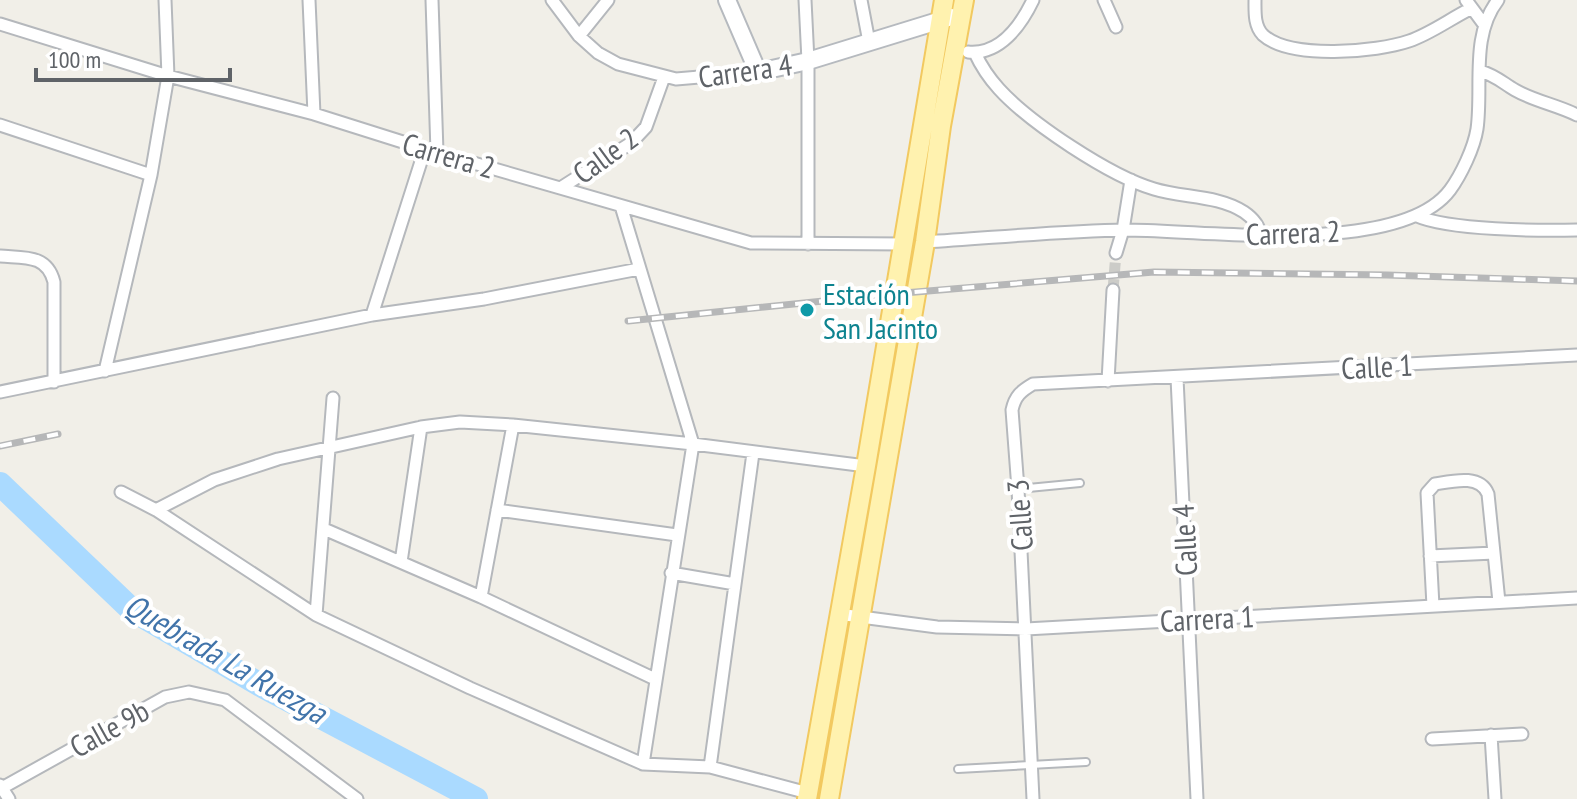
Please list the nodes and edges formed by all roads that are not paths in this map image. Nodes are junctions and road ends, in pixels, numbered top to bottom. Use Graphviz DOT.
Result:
graph roads {
  1 [pos="165,0"];
  2 [pos="309,0"];
  3 [pos="432,0"];
  4 [pos="552,0"];
  5 [pos="608,0"];
  6 [pos="727,0"];
  7 [pos="805,0"];
  8 [pos="861,0"];
  9 [pos="1033,0"];
  10 [pos="1104,0"];
  11 [pos="1255,0"];
  12 [pos="1498,0"];
  13 [pos="1468,4"];
  14 [pos="962,8"];
  15 [pos="942,9"];
  16 [pos="1483,23"];
  17 [pos="0,24"];
  18 [pos="1116,27"];
  19 [pos="579,36"];
  20 [pos="869,42"];
  21 [pos="945,49"];
  22 [pos="975,53"];
  23 [pos="808,61"];
  24 [pos="1480,71"];
  25 [pos="758,72"];
  26 [pos="168,76"];
  27 [pos="664,77"];
  28 [pos="314,114"];
  29 [pos="1577,115"];
  30 [pos="0,125"];
  31 [pos="431,150"];
  32 [pos="151,175"];
  33 [pos="1131,180"];
  34 [pos="562,187"];
  35 [pos="621,206"];
  36 [pos="1417,216"];
  37 [pos="1123,230"];
  38 [pos="1577,230"];
  39 [pos="1261,236"];
  40 [pos="925,242"];
  41 [pos="808,244"];
  42 [pos="905,244"];
  43 [pos="1116,253"];
  44 [pos="0,256"];
  45 [pos="639,269"];
  46 [pos="1113,290"];
  47 [pos="372,315"];
  48 [pos="1577,355"];
  49 [pos="105,371"];
  50 [pos="1177,378"];
  51 [pos="1108,381"];
  52 [pos="54,382"];
  53 [pos="0,392"];
  54 [pos="333,398"];
  55 [pos="513,425"];
  56 [pos="421,427"];
  57 [pos="693,444"];
  58 [pos="329,446"];
  59 [pos="753,453"];
  60 [pos="866,466"];
  61 [pos="1080,483"];
  62 [pos="1018,489"];
  63 [pos="121,492"];
  64 [pos="156,510"];
  65 [pos="497,510"];
  66 [pos="324,529"];
  67 [pos="677,535"];
  68 [pos="1494,553"];
  69 [pos="1430,556"];
  70 [pos="401,562"];
  71 [pos="671,573"];
  72 [pos="735,584"];
  73 [pos="481,597"];
  74 [pos="1577,598"];
  75 [pos="1499,602"];
  76 [pos="1433,606"];
  77 [pos="838,614"];
  78 [pos="316,615"];
  79 [pos="860,615"];
  80 [pos="1188,619"];
  81 [pos="1026,629"];
  82 [pos="655,679"];
  83 [pos="1522,734"];
  84 [pos="1491,735"];
  85 [pos="1432,739"];
  86 [pos="1086,762"];
  87 [pos="643,764"];
  88 [pos="1032,765"];
  89 [pos="710,767"];
  90 [pos="958,769"];
  91 [pos="1,788"];
  92 [pos="807,796"];
  93 [pos="9,799"];
  94 [pos="357,799"];
  95 [pos="829,799"];
  96 [pos="1033,799"];
  97 [pos="1197,799"];
  98 [pos="1495,799"];
  1 -- 26 [label="street"];
  2 -- 28 [label="street"];
  3 -- 31 [label="street"];
  4 -- 19 [label="street, Carrera 4"];
  5 -- 19 [label="street"];
  6 -- 25 [label="street"];
  7 -- 23 [label="street"];
  8 -- 20 [label="street"];
  9 -- 22 [label="street"];
  10 -- 18 [label="street"];
  11 -- 13 [label="street"];
  12 -- 16 [label="street, Carrera 2"];
  13 -- 16 [label="street"];
  14 -- 15 [label="street, Carrera 4"];
  14 -- 21 [label="main road"];
  15 -- 20 [label="street, Carrera 4"];
  15 -- 21 [label="main road"];
  16 -- 24 [label="street, Carrera 2"];
  17 -- 26 [label="street, Carrera 2"];
  19 -- 27 [label="street, Carrera 4"];
  20 -- 23 [label="street, Carrera 4"];
  21 -- 22 [label="street"];
  21 -- 40 [label="main road"];
  21 -- 42 [label="main road"];
  22 -- 33 [label="street"];
  23 -- 25 [label="street, Carrera 4"];
  23 -- 41 [label="street"];
  24 -- 29 [label="street"];
  24 -- 36 [label="street, Carrera 2"];
  25 -- 27 [label="street, Carrera 4"];
  26 -- 28 [label="street, Carrera 2"];
  26 -- 32 [label="street"];
  27 -- 34 [label="street, Calle 2"];
  28 -- 31 [label="street, Carrera 2"];
  30 -- 32 [label="street"];
  31 -- 34 [label="street, Carrera 2"];
  31 -- 47 [label="street"];
  32 -- 49 [label="street"];
  33 -- 37 [label="street"];
  33 -- 39 [label="street"];
  34 -- 35 [label="street, Carrera 2"];
  35 -- 41 [label="street, Carrera 2"];
  35 -- 45 [label="street"];
  36 -- 38 [label="street"];
  36 -- 39 [label="street, Carrera 2"];
  37 -- 39 [label="street, Carrera 2"];
  37 -- 40 [label="street, Carrera 2"];
  37 -- 43 [label="street"];
  40 -- 79 [label="main road"];
  41 -- 42 [label="street, Carrera 2"];
  42 -- 60 [label="main road"];
  44 -- 52 [label="street"];
  45 -- 47 [label="street"];
  45 -- 57 [label="street"];
  46 -- 51 [label="street"];
  47 -- 49 [label="street"];
  48 -- 50 [label="street, Calle 1"];
  49 -- 52 [label="street"];
  50 -- 51 [label="street, Calle 3"];
  50 -- 80 [label="street, Calle 4"];
  51 -- 62 [label="street, Calle 3"];
  52 -- 53 [label="street"];
  54 -- 58 [label="street"];
  55 -- 56 [label="street"];
  55 -- 57 [label="street"];
  55 -- 65 [label="street"];
  56 -- 58 [label="street"];
  56 -- 70 [label="street"];
  57 -- 59 [label="street"];
  57 -- 67 [label="street"];
  58 -- 64 [label="street"];
  58 -- 66 [label="street"];
  59 -- 60 [label="street"];
  59 -- 72 [label="street"];
  60 -- 77 [label="main road"];
  61 -- 62 [label="lane"];
  62 -- 81 [label="street, Calle 3"];
  63 -- 64 [label="street"];
  64 -- 78 [label="street"];
  65 -- 67 [label="street"];
  65 -- 73 [label="street"];
  66 -- 70 [label="street"];
  66 -- 78 [label="street"];
  67 -- 71 [label="street"];
  68 -- 69 [label="street"];
  68 -- 69 [label="street"];
  68 -- 75 [label="street"];
  69 -- 76 [label="street"];
  70 -- 73 [label="street"];
  71 -- 72 [label="street"];
  71 -- 82 [label="street"];
  72 -- 89 [label="street"];
  73 -- 82 [label="street"];
  74 -- 75 [label="street, Carrera 1"];
  75 -- 76 [label="street, Carrera 1"];
  76 -- 80 [label="street, Carrera 1"];
  77 -- 79 [label="street, Carrera 1"];
  77 -- 92 [label="main road"];
  78 -- 87 [label="street"];
  79 -- 81 [label="street, Carrera 1"];
  79 -- 95 [label="main road"];
  80 -- 81 [label="street, Carrera 1"];
  80 -- 97 [label="street, Calle 4"];
  81 -- 88 [label="street, Calle 3"];
  82 -- 87 [label="street"];
  83 -- 84 [label="street"];
  84 -- 85 [label="street"];
  84 -- 98 [label="street"];
  86 -- 88 [label="lane"];
  87 -- 89 [label="street"];
  88 -- 90 [label="lane"];
  88 -- 96 [label="street, Calle 3"];
  89 -- 92 [label="street"];
  91 -- 93 [label="street"];
  91 -- 94 [label="street, Calle 9b"];
}
